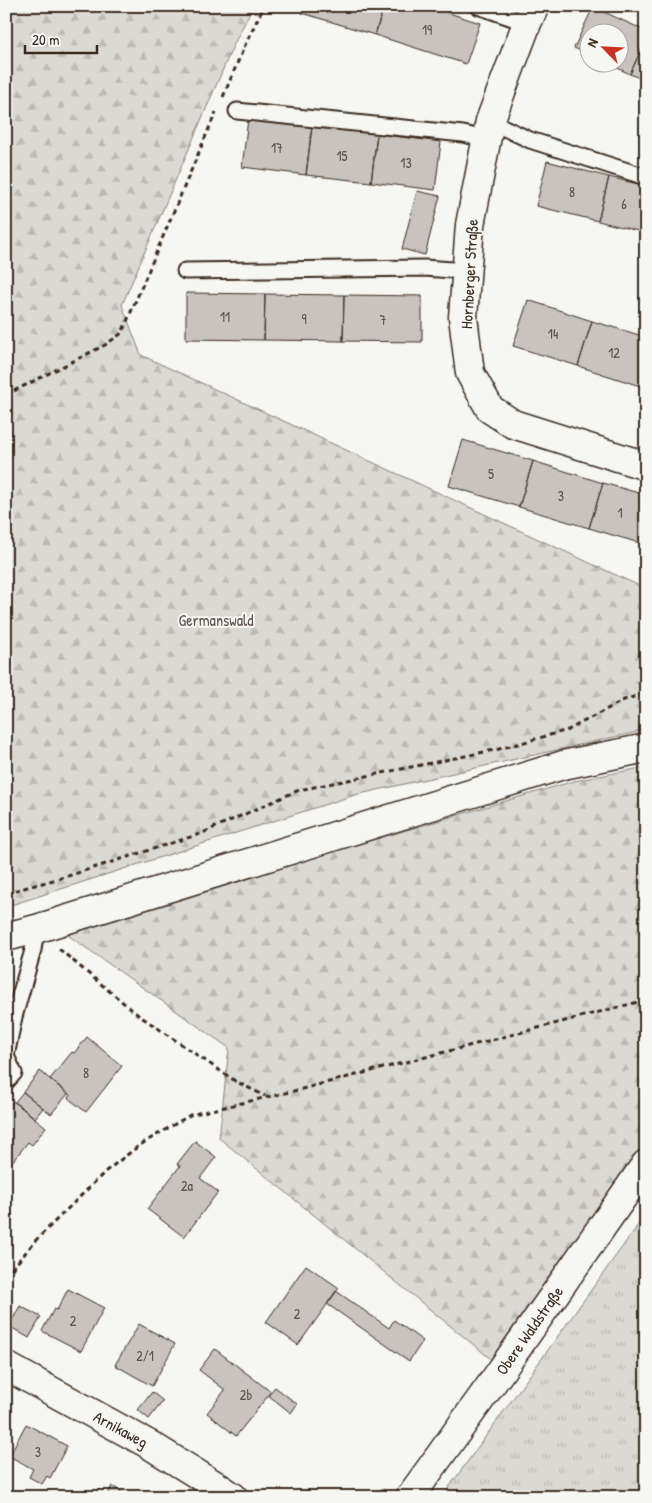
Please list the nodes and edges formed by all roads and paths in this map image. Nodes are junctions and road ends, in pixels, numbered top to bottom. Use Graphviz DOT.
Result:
graph roads {
  1 [pos="264,6"];
  2 [pos="478,6"];
  3 [pos="531,15"];
  4 [pos="222,99"];
  5 [pos="218,108"];
  6 [pos="237,111"];
  7 [pos="488,130"];
  8 [pos="646,177"];
  9 [pos="185,271"];
  10 [pos="467,272"];
  11 [pos="6,395"];
  12 [pos="646,466"];
  13 [pos="646,693"];
  14 [pos="646,748"];
  15 [pos="6,893"];
  16 [pos="36,929"];
  17 [pos="6,937"];
  18 [pos="646,1000"];
  19 [pos="6,1082"];
  20 [pos="266,1097"];
  21 [pos="646,1164"];
  22 [pos="6,1276"];
  23 [pos="6,1366"];
  24 [pos="232,1497"];
  25 [pos="410,1497"];
  1 -- 4 [label="path"];
  2 -- 3 [label="lane"];
  3 -- 7 [label="street, Hornberger Straße"];
  5 -- 11 [label="path"];
  6 -- 7 [label="lane"];
  7 -- 8 [label="lane"];
  7 -- 10 [label="street, Hornberger Straße"];
  9 -- 10 [label="lane"];
  10 -- 12 [label="street, Hornberger Straße"];
  13 -- 15 [label="path"];
  14 -- 16 [label="street"];
  16 -- 17 [label="street"];
  16 -- 19 [label="lane"];
  16 -- 20 [label="path"];
  18 -- 20 [label="path"];
  20 -- 22 [label="path"];
  21 -- 25 [label="street, Obere Waldstraße"];
  23 -- 24 [label="street, Arnikaweg"];
}
